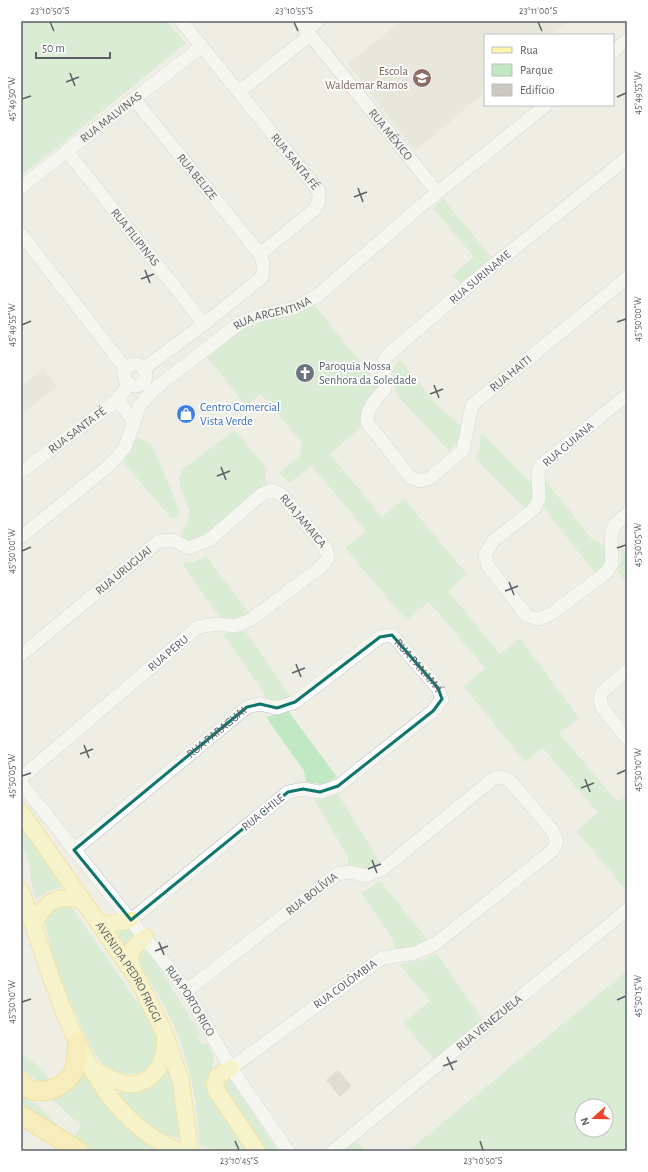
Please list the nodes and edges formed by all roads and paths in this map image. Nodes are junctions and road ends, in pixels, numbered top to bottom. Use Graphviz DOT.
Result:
graph roads {
  1 [pos="181,21"];
  2 [pos="318,21"];
  3 [pos="305,29"];
  4 [pos="627,40"];
  5 [pos="201,47"];
  6 [pos="614,50"];
  7 [pos="239,92"];
  8 [pos="134,100"];
  9 [pos="545,106"];
  10 [pos="67,151"];
  11 [pos="627,158"];
  12 [pos="21,187"];
  13 [pos="437,192"];
  14 [pos="21,234"];
  15 [pos="260,254"];
  16 [pos="627,278"];
  17 [pos="204,324"];
  18 [pos="143,368"];
  19 [pos="126,369"];
  20 [pos="129,384"];
  21 [pos="149,385"];
  22 [pos="627,395"];
  23 [pos="117,400"];
  24 [pos="134,420"];
  25 [pos="21,472"];
  26 [pos="420,481"];
  27 [pos="272,490"];
  28 [pos="627,514"];
  29 [pos="21,536"];
  30 [pos="328,558"];
  31 [pos="392,635"];
  32 [pos="21,655"];
  33 [pos="627,671"];
  34 [pos="442,699"];
  35 [pos="627,738"];
  36 [pos="502,777"];
  37 [pos="21,778"];
  38 [pos="21,783"];
  39 [pos="21,812"];
  40 [pos="74,850"];
  41 [pos="21,891"];
  42 [pos="82,900"];
  43 [pos="627,910"];
  44 [pos="131,920"];
  45 [pos="98,922"];
  46 [pos="33,926"];
  47 [pos="144,937"];
  48 [pos="137,978"];
  49 [pos="186,991"];
  50 [pos="165,1034"];
  51 [pos="77,1042"];
  52 [pos="231,1068"];
  53 [pos="92,1070"];
  54 [pos="21,1082"];
  55 [pos="21,1115"];
  56 [pos="21,1124"];
  57 [pos="53,1151"];
  58 [pos="79,1151"];
  59 [pos="179,1151"];
  60 [pos="190,1151"];
  61 [pos="257,1151"];
  62 [pos="288,1151"];
  63 [pos="333,1151"];
  1 -- 5 [label="street, RUA SANTA FÉ"];
  2 -- 3 [label="street"];
  3 -- 7 [label="street"];
  3 -- 13 [label="street, RUA MÉXICO"];
  4 -- 6 [label="street"];
  5 -- 7 [label="street, RUA SANTA FÉ"];
  5 -- 8 [label="street, RUA MALVINAS"];
  7 -- 15 [label="street, RUA SANTA FÉ"];
  8 -- 10 [label="street, RUA MALVINAS"];
  8 -- 15 [label="street, RUA BELIZE"];
  9 -- 13 [label="street, RUA ARGENTINA"];
  10 -- 12 [label="street, RUA MALVINAS"];
  10 -- 17 [label="street, RUA FILIPINAS"];
  11 -- 26 [label="street, RUA SURINAME"];
  13 -- 21 [label="street, RUA ARGENTINA"];
  14 -- 19 [label="street"];
  15 -- 17 [label="street"];
  16 -- 26 [label="street, RUA HAITI"];
  17 -- 18 [label="street"];
  18 -- 19 [label="street"];
  18 -- 21 [label="street"];
  19 -- 20 [label="street"];
  20 -- 21 [label="street"];
  20 -- 23 [label="street, RUA SANTA FÉ"];
  21 -- 24 [label="street, RUA ARGENTINA"];
  22 -- 28 [label="street, RUA GUIANA"];
  23 -- 24 [label="street"];
  23 -- 25 [label="street, RUA SANTA FÉ"];
  24 -- 29 [label="street, RUA ARGENTINA"];
  27 -- 30 [label="street, RUA JAMAICA"];
  27 -- 32 [label="street, RUA URUGUAI"];
  30 -- 37 [label="street, RUA PERU"];
  31 -- 34 [label="street, RUA PANAMÁ"];
  31 -- 40 [label="street, RUA PARAGUAI"];
  33 -- 35 [label="street"];
  34 -- 44 [label="street, RUA CHILE"];
  36 -- 49 [label="street, RUA BOLÍVIA"];
  36 -- 52 [label="street, RUA COLÔMBIA"];
  38 -- 40 [label="street, RUA PORTO RICO"];
  39 -- 42 [label="main road, AVENIDA PEDRO FRIGGI"];
  40 -- 44 [label="street, RUA PORTO RICO"];
  41 -- 46 [label="main road"];
  42 -- 45 [label="main road, AVENIDA PEDRO FRIGGI"];
  42 -- 46 [label="main road"];
  43 -- 63 [label="street, RUA VENEZUELA"];
  44 -- 45 [label="main road"];
  44 -- 47 [label="street, RUA PORTO RICO"];
  45 -- 48 [label="main road, AVENIDA PEDRO FRIGGI"];
  46 -- 51 [label="main road"];
  47 -- 48 [label="main road"];
  47 -- 49 [label="street, RUA PORTO RICO"];
  48 -- 50 [label="main road, AVENIDA PEDRO FRIGGI"];
  49 -- 52 [label="street, RUA PORTO RICO"];
  50 -- 53 [label="main road"];
  50 -- 60 [label="main road, AVENIDA PEDRO FRIGGI"];
  51 -- 53 [label="main road"];
  51 -- 54 [label="highway"];
  52 -- 61 [label="main road"];
  52 -- 62 [label="street, RUA PORTO RICO"];
  53 -- 59 [label="main road"];
  55 -- 58 [label="highway"];
  56 -- 57 [label="highway"];
}
